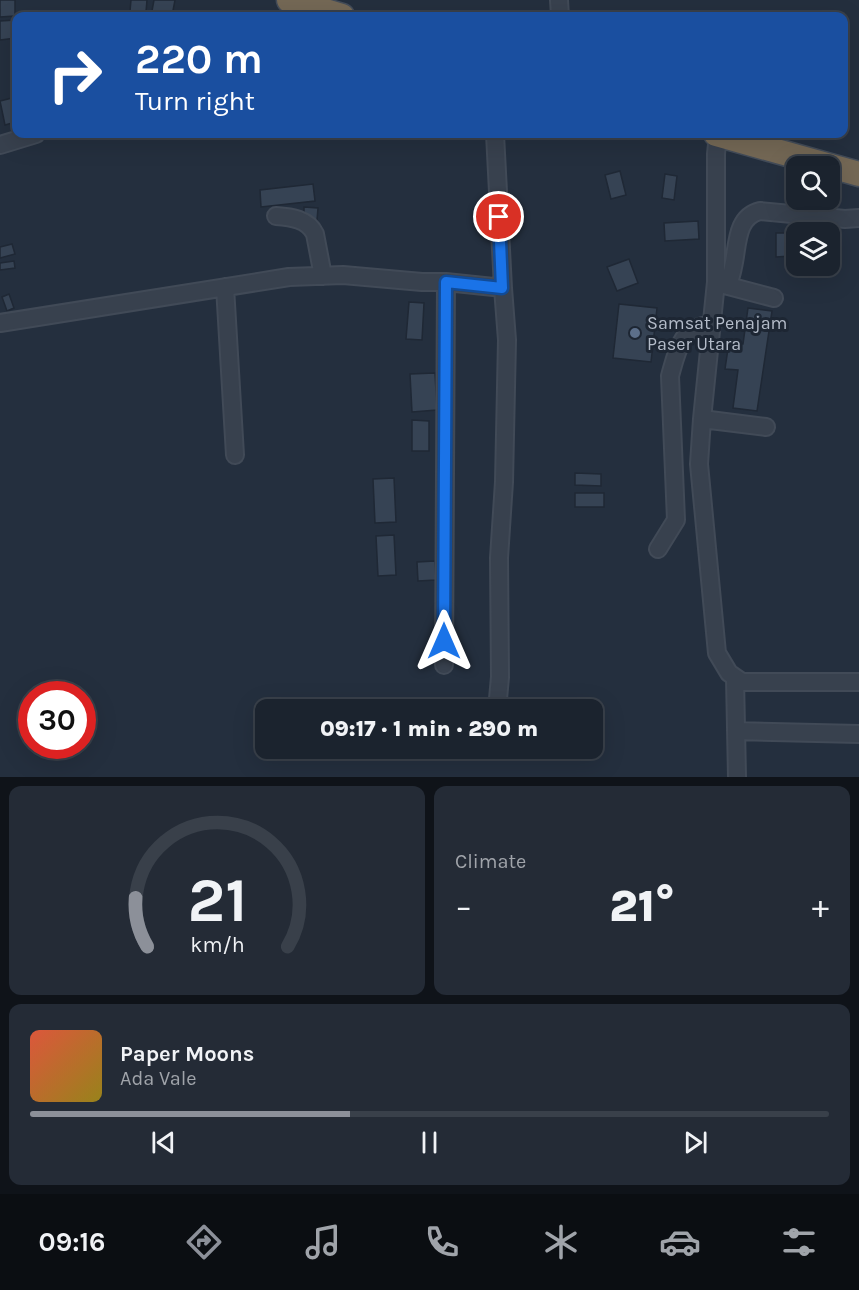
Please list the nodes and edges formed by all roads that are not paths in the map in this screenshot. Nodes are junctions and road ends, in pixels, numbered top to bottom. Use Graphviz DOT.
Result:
graph roads {
  1 [pos="290,0"];
  2 [pos="329,12"];
  3 [pos="23,138"];
  4 [pos="495,138"];
  5 [pos="717,138"];
  6 [pos="732,138"];
  7 [pos="789,138"];
  8 [pos="0,145"];
  9 [pos="859,159"];
  10 [pos="859,174"];
  11 [pos="276,216"];
  12 [pos="859,219"];
  13 [pos="323,276"];
  14 [pos="446,282"];
  15 [pos="722,284"];
  16 [pos="225,286"];
  17 [pos="502,288"];
  18 [pos="774,298"];
  19 [pos="0,323"];
  20 [pos="711,324"];
  21 [pos="702,419"];
  22 [pos="766,427"];
  23 [pos="235,455"];
  24 [pos="658,549"];
  25 [pos="444,665"];
  26 [pos="735,678"];
  27 [pos="859,682"];
  28 [pos="498,699"];
  29 [pos="736,731"];
  30 [pos="859,734"];
  31 [pos="737,777"];
  1 -- 2 [label="highway"];
  3 -- 8 [label="street"];
  4 -- 17 [label="street"];
  5 -- 15 [label="street"];
  6 -- 10 [label="highway"];
  7 -- 9 [label="highway"];
  11 -- 13 [label="street"];
  12 -- 15 [label="street"];
  13 -- 14 [label="street"];
  13 -- 16 [label="street"];
  14 -- 17 [label="street"];
  14 -- 25 [label="street"];
  15 -- 18 [label="street"];
  15 -- 20 [label="street"];
  16 -- 19 [label="street"];
  16 -- 23 [label="street"];
  17 -- 28 [label="street"];
  20 -- 21 [label="street"];
  20 -- 24 [label="street"];
  21 -- 22 [label="street"];
  21 -- 26 [label="street"];
  26 -- 27 [label="street"];
  26 -- 29 [label="street"];
  29 -- 30 [label="street"];
  29 -- 31 [label="street"];
}
